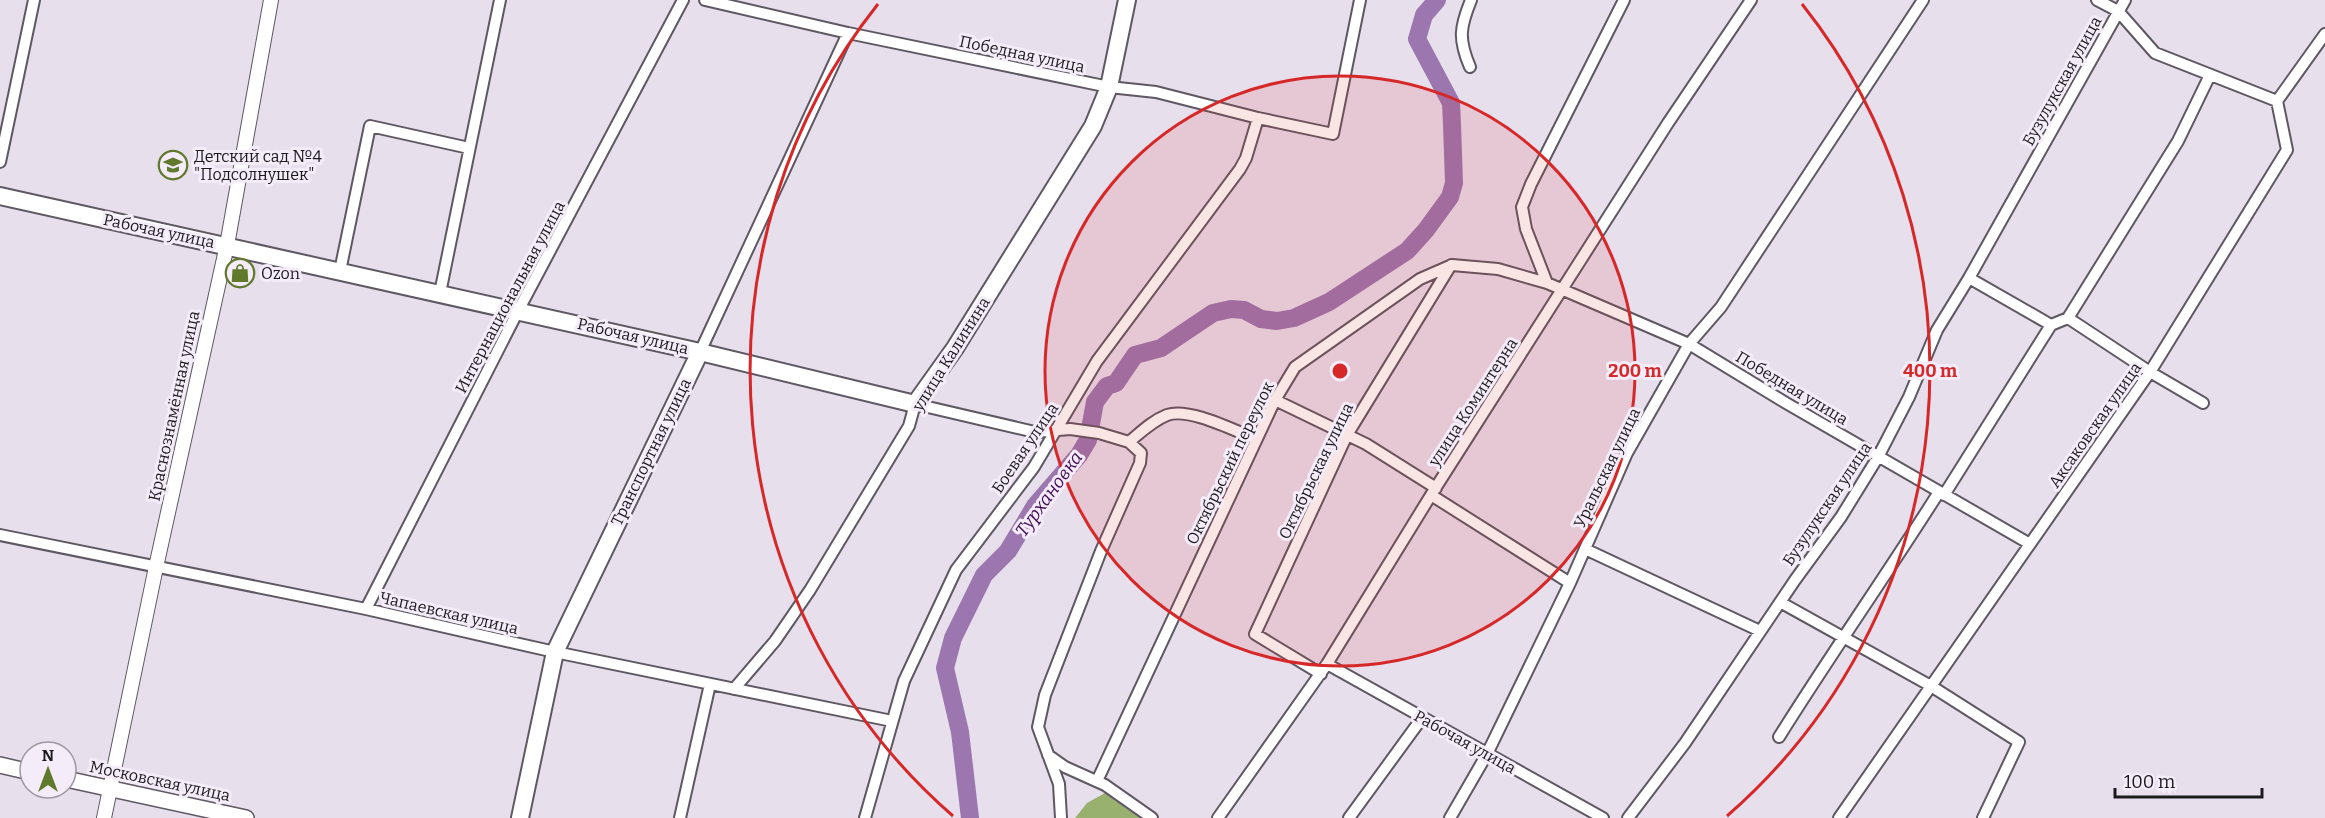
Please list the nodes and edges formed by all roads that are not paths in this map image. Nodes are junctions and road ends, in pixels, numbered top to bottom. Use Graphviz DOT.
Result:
graph roads {
  1 [pos="34,0"];
  2 [pos="271,0"];
  3 [pos="500,0"];
  4 [pos="683,0"];
  5 [pos="705,0"];
  6 [pos="1127,0"];
  7 [pos="1360,0"];
  8 [pos="1471,0"];
  9 [pos="1624,0"];
  10 [pos="1751,0"];
  11 [pos="1923,0"];
  12 [pos="2097,0"];
  13 [pos="2125,0"];
  14 [pos="2118,11"];
  15 [pos="848,33"];
  16 [pos="2325,34"];
  17 [pos="1470,67"];
  18 [pos="2210,75"];
  19 [pos="1109,87"];
  20 [pos="2277,100"];
  21 [pos="1258,118"];
  22 [pos="470,147"];
  23 [pos="0,162"];
  24 [pos="0,196"];
  25 [pos="227,245"];
  26 [pos="1452,265"];
  27 [pos="340,271"];
  28 [pos="1969,278"];
  29 [pos="1547,283"];
  30 [pos="1562,291"];
  31 [pos="440,293"];
  32 [pos="518,311"];
  33 [pos="2068,318"];
  34 [pos="2051,325"];
  35 [pos="1689,344"];
  36 [pos="700,352"];
  37 [pos="2151,372"];
  38 [pos="1275,400"];
  39 [pos="2204,403"];
  40 [pos="915,404"];
  41 [pos="1058,430"];
  42 [pos="1347,435"];
  43 [pos="1256,439"];
  44 [pos="1128,442"];
  45 [pos="1878,457"];
  46 [pos="1434,491"];
  47 [pos="1942,493"];
  48 [pos="0,535"];
  49 [pos="2030,544"];
  50 [pos="1585,549"];
  51 [pos="156,567"];
  52 [pos="1570,583"];
  53 [pos="1780,602"];
  54 [pos="366,609"];
  55 [pos="1760,631"];
  56 [pos="1255,634"];
  57 [pos="1842,636"];
  58 [pos="555,652"];
  59 [pos="1324,669"];
  60 [pos="710,684"];
  61 [pos="1931,686"];
  62 [pos="734,689"];
  63 [pos="1422,718"];
  64 [pos="892,721"];
  65 [pos="1779,736"];
  66 [pos="1487,754"];
  67 [pos="1048,755"];
  68 [pos="0,765"];
  69 [pos="18,769"];
  70 [pos="1097,781"];
  71 [pos="78,782"];
  72 [pos="110,789"];
  73 [pos="104,818"];
  74 [pos="246,818"];
  75 [pos="520,818"];
  76 [pos="680,818"];
  77 [pos="865,818"];
  78 [pos="1061,818"];
  79 [pos="1152,818"];
  80 [pos="1218,818"];
  81 [pos="1349,818"];
  82 [pos="1450,818"];
  83 [pos="1603,818"];
  84 [pos="1628,818"];
  85 [pos="1839,818"];
  86 [pos="1983,818"];
  1 -- 23 [label="street"];
  2 -- 25 [label="street, Краснознамённая улица"];
  3 -- 22 [label="street"];
  4 -- 32 [label="street, Интернациональная улица"];
  5 -- 15 [label="street, Победная улица"];
  6 -- 19 [label="main road, улица Калинина"];
  7 -- 21 [label="street, Победная улица"];
  8 -- 17 [label="street"];
  9 -- 29 [label="street"];
  10 -- 30 [label="street, улица Коминтерна"];
  11 -- 35 [label="street, Уральская улица"];
  12 -- 14 [label="street"];
  13 -- 14 [label="street, Бузулукская улица"];
  14 -- 18 [label="street"];
  14 -- 28 [label="street, Бузулукская улица"];
  15 -- 19 [label="street, Победная улица"];
  15 -- 36 [label="street, Транспортная улица"];
  16 -- 20 [label="street"];
  18 -- 20 [label="street"];
  18 -- 33 [label="street"];
  19 -- 21 [label="street, Победная улица"];
  19 -- 40 [label="main road, улица Калинина"];
  20 -- 37 [label="street, Аксаковская улица"];
  21 -- 41 [label="street, Боевая улица"];
  22 -- 27 [label="street"];
  22 -- 31 [label="street"];
  24 -- 25 [label="main road, Рабочая улица"];
  25 -- 27 [label="main road, Рабочая улица"];
  25 -- 51 [label="street, Краснознамённая улица"];
  26 -- 29 [label="street, Октябрьский переулок"];
  26 -- 38 [label="street, Октябрьский переулок"];
  26 -- 42 [label="street, Октябрьская улица"];
  27 -- 31 [label="main road, Рабочая улица"];
  28 -- 34 [label="street"];
  28 -- 45 [label="street, Бузулукская улица"];
  29 -- 30 [label="street, Октябрьский переулок"];
  30 -- 35 [label="street, Победная улица"];
  30 -- 46 [label="street, улица Коминтерна"];
  31 -- 32 [label="main road, Рабочая улица"];
  32 -- 36 [label="main road, Рабочая улица"];
  32 -- 54 [label="street, Интернациональная улица"];
  33 -- 34 [label="street"];
  33 -- 37 [label="street"];
  34 -- 47 [label="street"];
  35 -- 45 [label="street, Победная улица"];
  35 -- 50 [label="street, Уральская улица"];
  36 -- 40 [label="main road, Рабочая улица"];
  36 -- 58 [label="main road, Транспортная улица"];
  37 -- 39 [label="street"];
  37 -- 49 [label="street, Аксаковская улица"];
  38 -- 42 [label="street"];
  38 -- 43 [label="street, Октябрьский переулок"];
  40 -- 41 [label="street, Рабочая улица"];
  40 -- 62 [label="street, улица Калинина"];
  41 -- 44 [label="street, Рабочая улица"];
  41 -- 64 [label="street, Боевая улица"];
  42 -- 46 [label="street"];
  42 -- 56 [label="street, Октябрьская улица"];
  43 -- 44 [label="street"];
  43 -- 70 [label="street, Октябрьский переулок"];
  44 -- 67 [label="street"];
  45 -- 47 [label="street, Победная улица"];
  45 -- 53 [label="street, Бузулукская улица"];
  46 -- 52 [label="street"];
  46 -- 59 [label="street, улица Коминтерна"];
  47 -- 49 [label="street, Победная улица"];
  47 -- 57 [label="street"];
  48 -- 51 [label="street, Чапаевская улица"];
  49 -- 61 [label="street, Аксаковская улица"];
  50 -- 52 [label="street, Уральская улица"];
  50 -- 55 [label="street"];
  51 -- 54 [label="street, Чапаевская улица"];
  51 -- 72 [label="street, Краснознамённая улица"];
  52 -- 66 [label="street, Уральская улица"];
  53 -- 55 [label="street, Бузулукская улица"];
  53 -- 57 [label="street"];
  54 -- 58 [label="street, Чапаевская улица"];
  55 -- 84 [label="street, Бузулукская улица"];
  56 -- 59 [label="street, Рабочая улица"];
  57 -- 61 [label="street"];
  57 -- 65 [label="street"];
  58 -- 60 [label="street, Чапаевская улица"];
  58 -- 75 [label="main road, Транспортная улица"];
  59 -- 63 [label="street, Рабочая улица"];
  59 -- 80 [label="street, улица Коминтерна"];
  60 -- 62 [label="street, Чапаевская улица"];
  60 -- 76 [label="street"];
  61 -- 85 [label="street, Аксаковская улица"];
  61 -- 86 [label="street"];
  62 -- 64 [label="street, Чапаевская улица"];
  63 -- 66 [label="street, Рабочая улица"];
  63 -- 81 [label="street"];
  64 -- 77 [label="street, Боевая улица"];
  66 -- 82 [label="street, Уральская улица"];
  66 -- 83 [label="street, Рабочая улица"];
  67 -- 70 [label="street"];
  67 -- 78 [label="street"];
  68 -- 69 [label="main road"];
  70 -- 79 [label="street"];
  71 -- 72 [label="main road, Московская улица"];
  72 -- 73 [label="street, Краснознамённая улица"];
  72 -- 74 [label="main road, Московская улица"];
}
